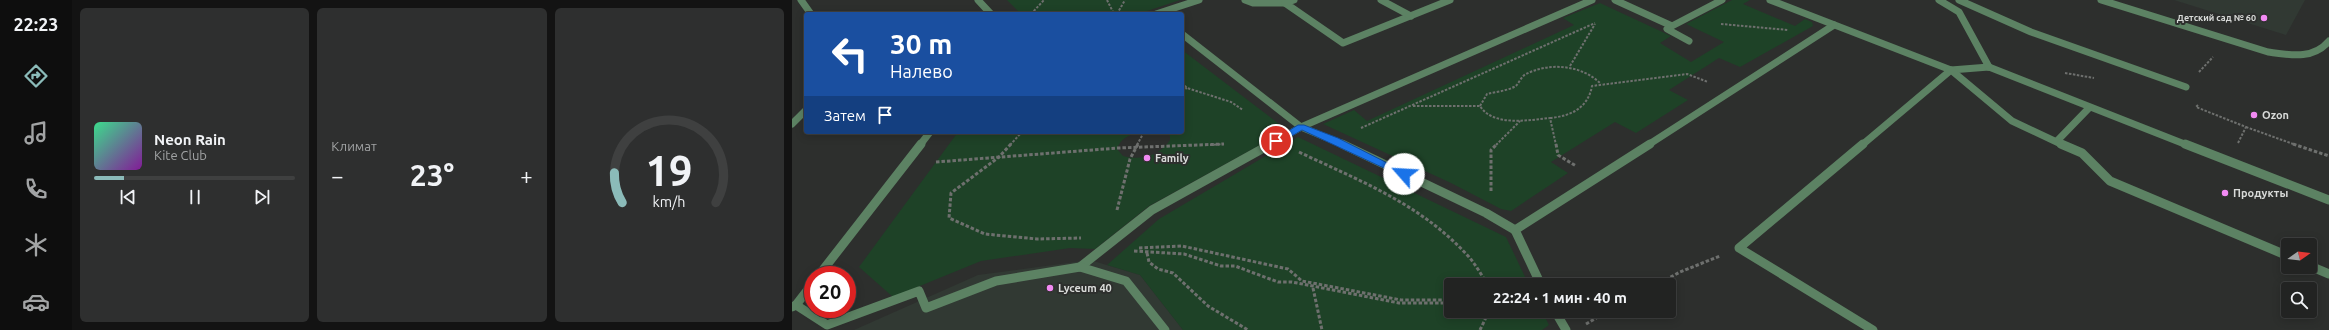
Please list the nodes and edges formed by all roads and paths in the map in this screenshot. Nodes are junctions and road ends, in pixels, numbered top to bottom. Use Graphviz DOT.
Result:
graph roads {
  1 [pos="802,0"];
  2 [pos="978,0"];
  3 [pos="1044,0"];
  4 [pos="1107,0"];
  5 [pos="1125,0"];
  6 [pos="1199,0"];
  7 [pos="1245,0"];
  8 [pos="1294,0"];
  9 [pos="1381,0"];
  10 [pos="1450,0"];
  11 [pos="1592,0"];
  12 [pos="1615,0"];
  13 [pos="1722,0"];
  14 [pos="1770,0"];
  15 [pos="1939,0"];
  16 [pos="1959,0"];
  17 [pos="2101,0"];
  18 [pos="1285,3"];
  19 [pos="810,12"];
  20 [pos="990,12"];
  21 [pos="1032,12"];
  22 [pos="1113,12"];
  23 [pos="1118,12"];
  24 [pos="1162,12"];
  25 [pos="1411,16"];
  26 [pos="1599,18"];
  27 [pos="1682,21"];
  28 [pos="1596,24"];
  29 [pos="1834,25"];
  30 [pos="1672,26"];
  31 [pos="1820,33"];
  32 [pos="1184,36"];
  33 [pos="1689,40"];
  34 [pos="2228,40"];
  35 [pos="2329,41"];
  36 [pos="1570,66"];
  37 [pos="1989,68"];
  38 [pos="1951,70"];
  39 [pos="2063,73"];
  40 [pos="1687,74"];
  41 [pos="2102,79"];
  42 [pos="1184,85"];
  43 [pos="1601,85"];
  44 [pos="2186,87"];
  45 [pos="1187,88"];
  46 [pos="1184,90"];
  47 [pos="1411,106"];
  48 [pos="1480,106"];
  49 [pos="2089,108"];
  50 [pos="804,112"];
  51 [pos="1248,114"];
  52 [pos="1550,118"];
  53 [pos="1520,121"];
  54 [pos="792,124"];
  55 [pos="2246,126"];
  56 [pos="1301,127"];
  57 [pos="928,134"];
  58 [pos="1020,134"];
  59 [pos="1143,134"];
  60 [pos="1335,140"];
  61 [pos="1276,141"];
  62 [pos="2057,142"];
  63 [pos="1229,144"];
  64 [pos="1138,147"];
  65 [pos="1558,155"];
  66 [pos="2329,156"];
  67 [pos="999,157"];
  68 [pos="936,162"];
  69 [pos="2229,162"];
  70 [pos="2329,200"];
  71 [pos="1486,213"];
  72 [pos="1515,230"];
  73 [pos="1110,242"];
  74 [pos="1739,248"];
  75 [pos="1125,249"];
  76 [pos="1147,253"];
  77 [pos="2281,253"];
  78 [pos="826,266"];
  79 [pos="1080,267"];
  80 [pos="2317,269"];
  81 [pos="2329,274"];
  82 [pos="1483,278"];
  83 [pos="1539,278"];
  84 [pos="1669,278"];
  85 [pos="1314,286"];
  86 [pos="804,294"];
  87 [pos="1444,300"];
  88 [pos="1444,303"];
  89 [pos="794,306"];
  90 [pos="1486,318"];
  91 [pos="1559,318"];
  92 [pos="1595,318"];
  93 [pos="1581,326"];
  94 [pos="1165,330"];
  95 [pos="1248,330"];
  96 [pos="1322,330"];
  97 [pos="1480,330"];
  98 [pos="1566,330"];
  99 [pos="1873,330"];
  1 -- 19 [label="lane"];
  2 -- 20 [label="lane"];
  3 -- 21 [label="path"];
  4 -- 22 [label="path"];
  5 -- 23 [label="path"];
  6 -- 24 [label="lane"];
  7 -- 18 [label="lane"];
  8 -- 18 [label="lane"];
  9 -- 25 [label="lane"];
  10 -- 25 [label="lane"];
  11 -- 56 [label="lane"];
  12 -- 30 [label="lane"];
  13 -- 27 [label="lane"];
  14 -- 29 [label="lane"];
  15 -- 37 [label="lane"];
  16 -- 44 [label="lane"];
  17 -- 34 [label="lane"];
  18 -- 25 [label="lane"];
  26 -- 28 [label="path"];
  27 -- 30 [label="lane"];
  27 -- 31 [label="path"];
  28 -- 36 [label="path"];
  28 -- 47 [label="path"];
  29 -- 31 [label="lane"];
  29 -- 38 [label="lane"];
  30 -- 33 [label="lane"];
  31 -- 72 [label="lane"];
  32 -- 56 [label="lane"];
  34 -- 35 [label="lane"];
  34 -- 44 [label="path"];
  36 -- 43 [label="path"];
  36 -- 48 [label="path"];
  37 -- 38 [label="lane"];
  37 -- 49 [label="lane"];
  38 -- 62 [label="lane"];
  38 -- 74 [label="lane"];
  39 -- 41 [label="path"];
  40 -- 43 [label="path"];
  42 -- 45 [label="path"];
  43 -- 52 [label="path"];
  44 -- 55 [label="path"];
  45 -- 46 [label="path"];
  45 -- 51 [label="path"];
  47 -- 48 [label="path"];
  47 -- 60 [label="path"];
  48 -- 53 [label="path"];
  49 -- 62 [label="lane"];
  49 -- 69 [label="lane"];
  50 -- 54 [label="lane"];
  52 -- 53 [label="path"];
  52 -- 65 [label="path"];
  53 -- 71 [label="path"];
  55 -- 66 [label="path"];
  55 -- 69 [label="path"];
  56 -- 60 [label="lane"];
  56 -- 61 [label="lane"];
  57 -- 78 [label="lane"];
  58 -- 67 [label="path"];
  59 -- 64 [label="path"];
  60 -- 71 [label="lane"];
  61 -- 73 [label="lane"];
  61 -- 82 [label="path"];
  62 -- 77 [label="lane"];
  63 -- 64 [label="path"];
  64 -- 67 [label="path"];
  64 -- 73 [label="path"];
  67 -- 68 [label="path"];
  67 -- 73 [label="path"];
  69 -- 70 [label="lane"];
  71 -- 72 [label="lane"];
  72 -- 83 [label="lane"];
  73 -- 75 [label="path"];
  73 -- 79 [label="lane"];
  74 -- 84 [label="path"];
  74 -- 99 [label="lane"];
  75 -- 76 [label="path"];
  75 -- 85 [label="path"];
  76 -- 85 [label="path"];
  76 -- 95 [label="path"];
  79 -- 89 [label="lane"];
  79 -- 94 [label="lane"];
  80 -- 81 [label="lane"];
  85 -- 87 [label="path"];
  85 -- 88 [label="path"];
  85 -- 96 [label="path"];
  86 -- 89 [label="lane"];
  90 -- 97 [label="path"];
  91 -- 98 [label="lane"];
  92 -- 93 [label="path"];
}
